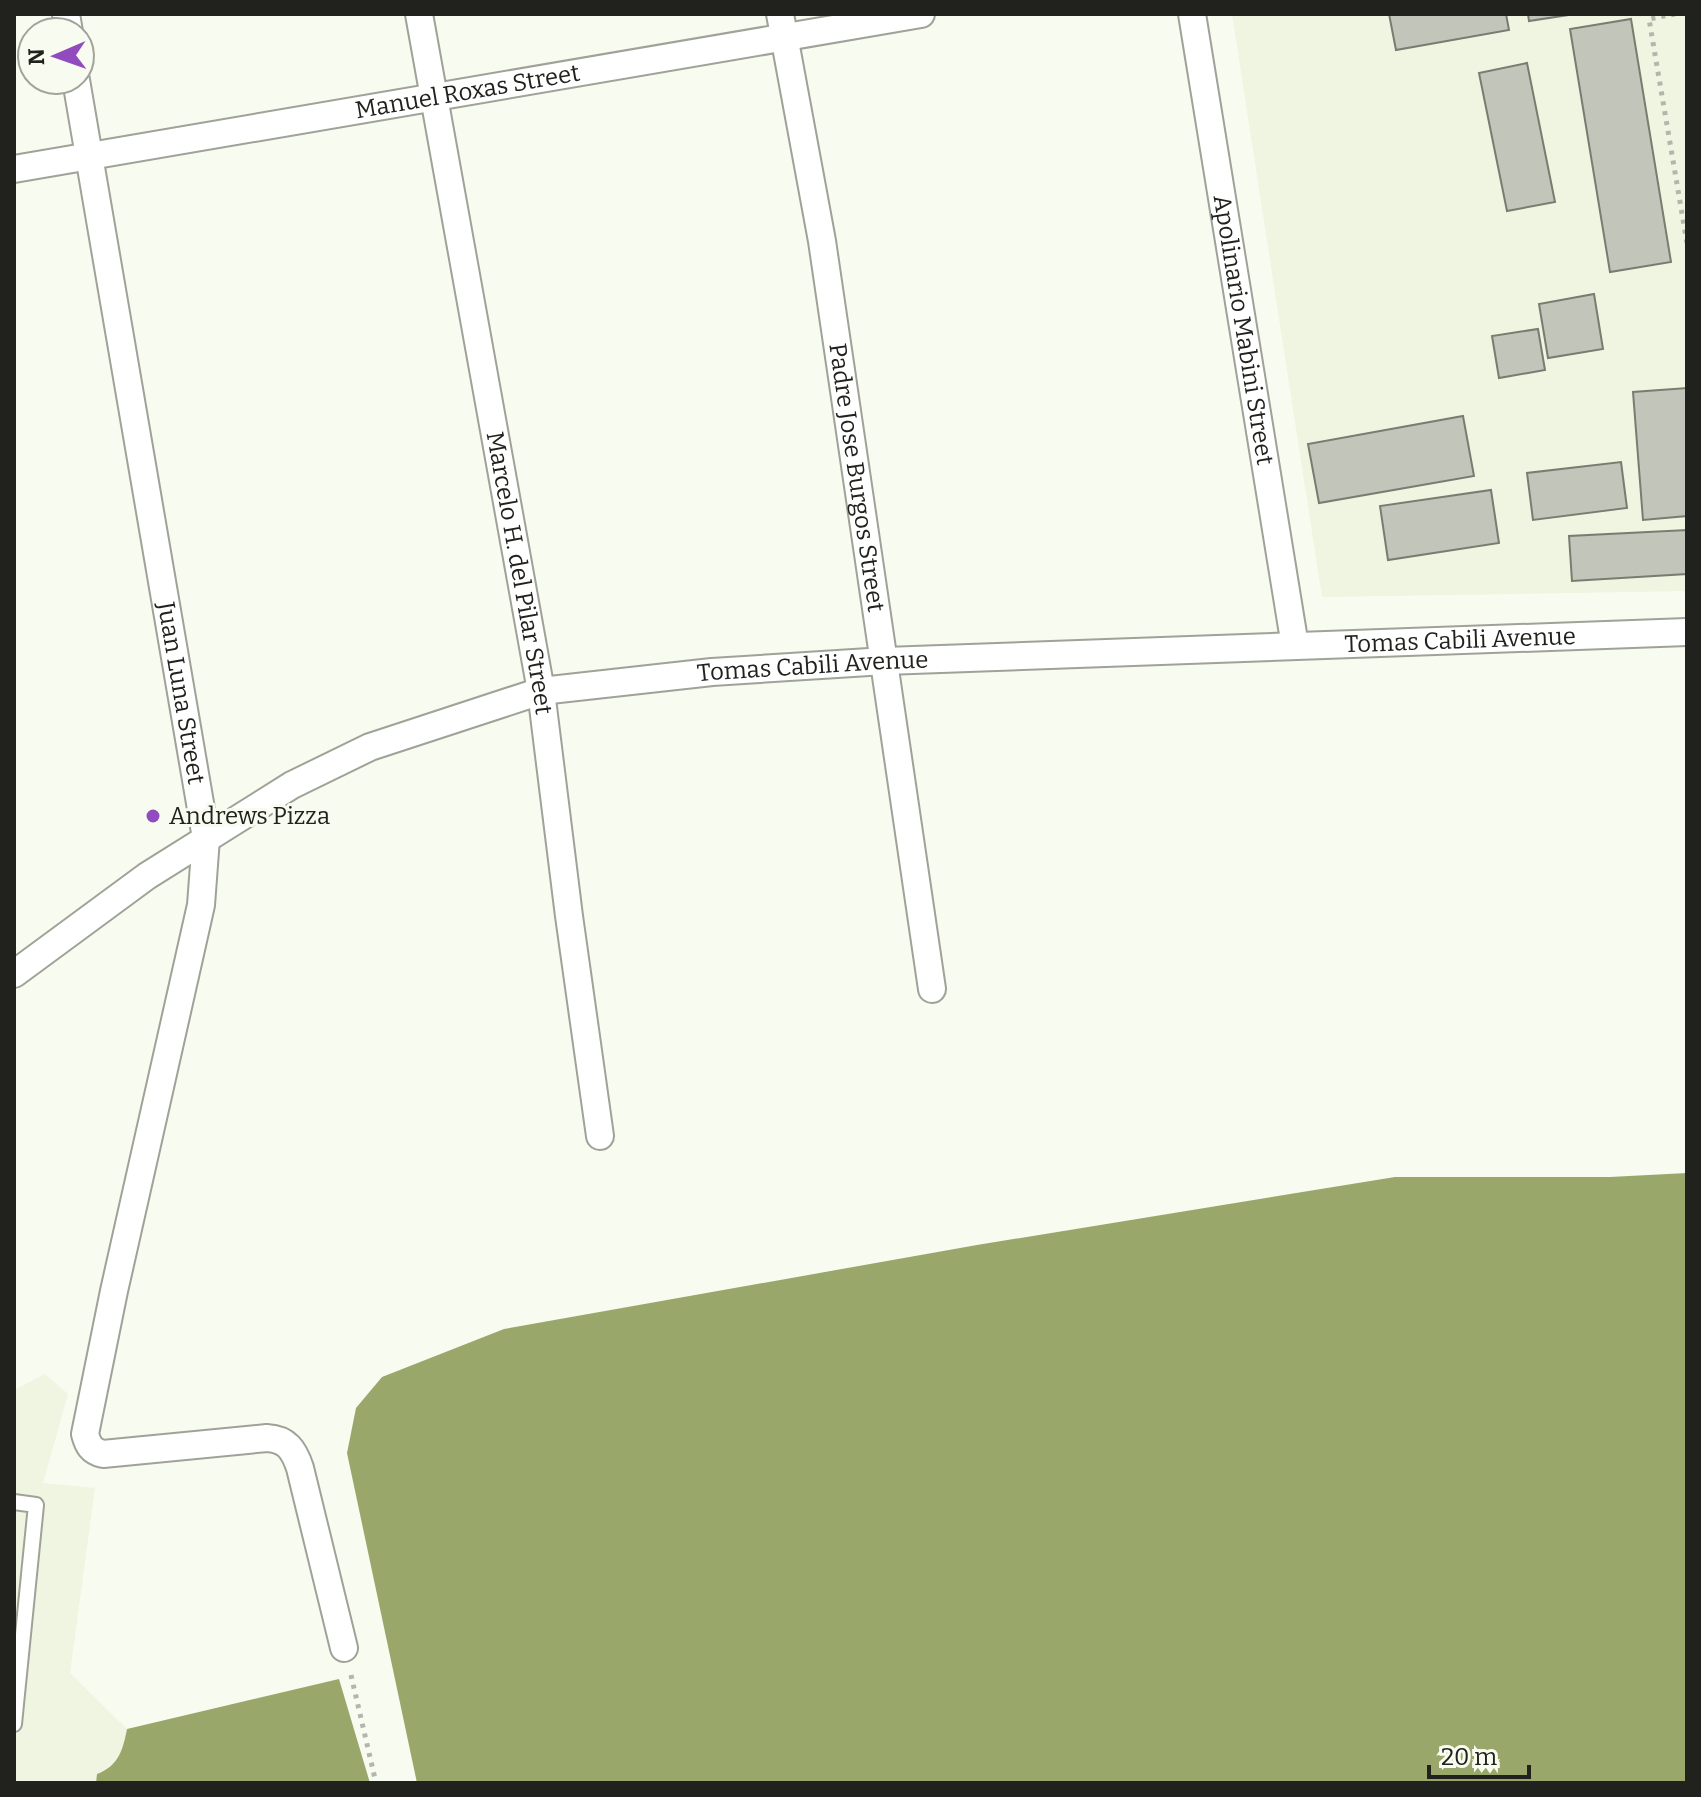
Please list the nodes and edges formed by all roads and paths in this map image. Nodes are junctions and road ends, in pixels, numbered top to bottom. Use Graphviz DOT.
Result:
graph roads {
  1 [pos="419,14"];
  2 [pos="921,14"];
  3 [pos="1192,14"];
  4 [pos="1675,14"];
  5 [pos="782,26"];
  6 [pos="79,96"];
  7 [pos="434,97"];
  8 [pos="88,156"];
  9 [pos="14,169"];
  10 [pos="1687,243"];
  11 [pos="1687,632"];
  12 [pos="1295,646"];
  13 [pos="885,661"];
  14 [pos="541,691"];
  15 [pos="206,838"];
  16 [pos="14,974"];
  17 [pos="932,989"];
  18 [pos="600,1136"];
  19 [pos="14,1502"];
  20 [pos="344,1648"];
  21 [pos="15,1704"];
  22 [pos="14,1724"];
  23 [pos="376,1783"];
  1 -- 7 [label="street, Marcelo H. del Pilar Street"];
  2 -- 5 [label="street, Manuel Roxas Street"];
  3 -- 12 [label="street, Apolinario Mabini Street"];
  4 -- 10 [label="path"];
  5 -- 7 [label="street, Manuel Roxas Street"];
  5 -- 13 [label="street, Padre Jose Burgos Street"];
  6 -- 8 [label="street, Juan Luna Street"];
  7 -- 8 [label="street, Manuel Roxas Street"];
  7 -- 14 [label="street, Marcelo H. del Pilar Street"];
  8 -- 9 [label="street, Manuel Roxas Street"];
  8 -- 15 [label="street, Juan Luna Street"];
  11 -- 12 [label="street, Tomas Cabili Avenue"];
  12 -- 13 [label="street, Tomas Cabili Avenue"];
  13 -- 14 [label="street, Tomas Cabili Avenue"];
  13 -- 17 [label="street, Padre Jose Burgos Street"];
  14 -- 15 [label="street, Tomas Cabili Avenue"];
  14 -- 18 [label="street, Marcelo H. del Pilar Street"];
  15 -- 16 [label="street, Tomas Cabili Avenue"];
  15 -- 20 [label="street, Juan Luna Street"];
  19 -- 21 [label="lane"];
  20 -- 23 [label="path"];
  21 -- 22 [label="lane"];
}
